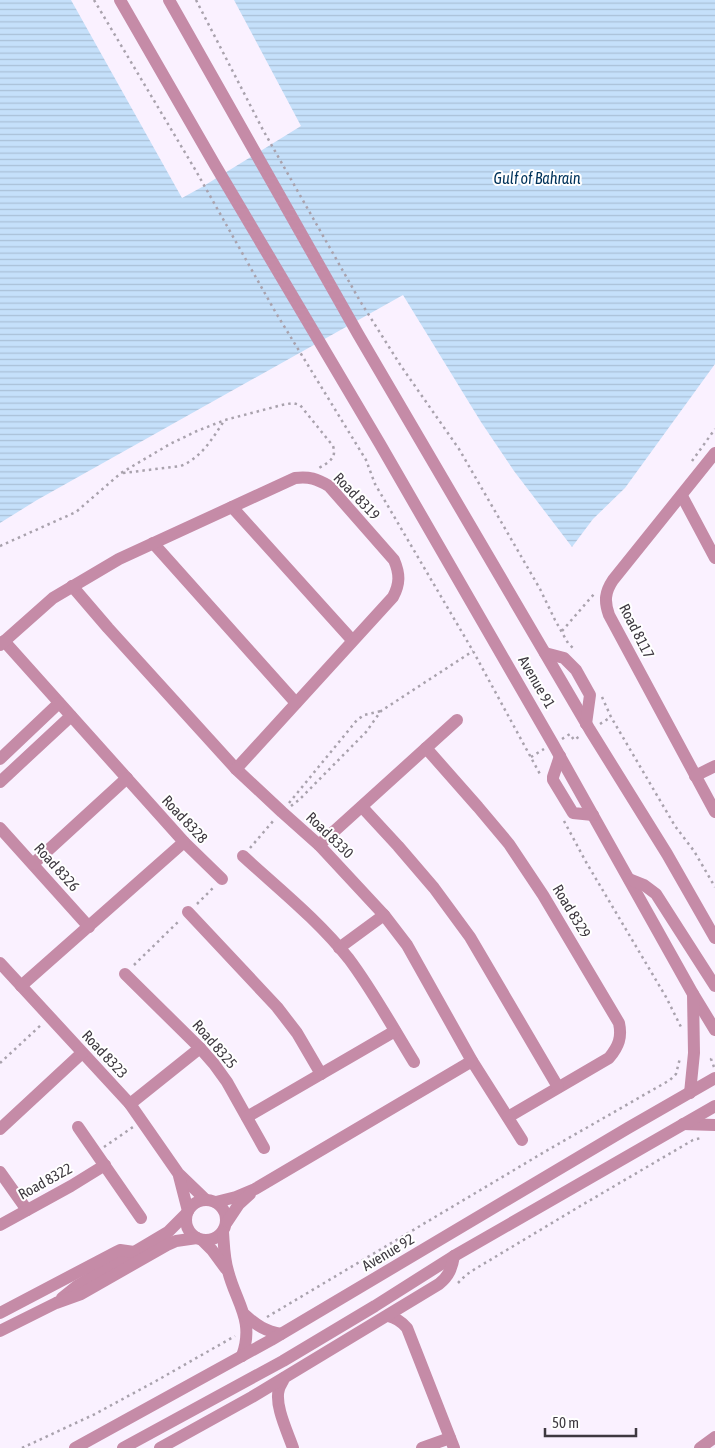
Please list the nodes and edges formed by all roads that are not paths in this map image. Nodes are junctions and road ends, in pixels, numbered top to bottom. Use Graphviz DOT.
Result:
graph roads {
  1 [pos="120,0"];
  2 [pos="169,0"];
  3 [pos="715,453"];
  4 [pos="682,496"];
  5 [pos="232,507"];
  6 [pos="153,543"];
  7 [pos="715,558"];
  8 [pos="72,586"];
  9 [pos="352,640"];
  10 [pos="2,643"];
  11 [pos="545,653"];
  12 [pos="59,703"];
  13 [pos="296,703"];
  14 [pos="71,716"];
  15 [pos="458,720"];
  16 [pos="588,727"];
  17 [pos="426,748"];
  18 [pos="560,756"];
  19 [pos="0,759"];
  20 [pos="715,766"];
  21 [pos="236,768"];
  22 [pos="696,776"];
  23 [pos="127,778"];
  24 [pos="0,782"];
  25 [pos="362,807"];
  26 [pos="715,812"];
  27 [pos="593,815"];
  28 [pos="0,828"];
  29 [pos="184,842"];
  30 [pos="319,845"];
  31 [pos="242,856"];
  32 [pos="32,864"];
  33 [pos="222,879"];
  34 [pos="629,879"];
  35 [pos="188,912"];
  36 [pos="384,915"];
  37 [pos="89,927"];
  38 [pos="715,938"];
  39 [pos="339,948"];
  40 [pos="0,963"];
  41 [pos="125,974"];
  42 [pos="21,986"];
  43 [pos="715,986"];
  44 [pos="693,994"];
  45 [pos="715,1030"];
  46 [pos="394,1031"];
  47 [pos="200,1048"];
  48 [pos="82,1053"];
  49 [pos="472,1061"];
  50 [pos="414,1062"];
  51 [pos="321,1074"];
  52 [pos="715,1078"];
  53 [pos="558,1087"];
  54 [pos="690,1093"];
  55 [pos="130,1104"];
  56 [pos="715,1106"];
  57 [pos="247,1117"];
  58 [pos="508,1117"];
  59 [pos="683,1124"];
  60 [pos="715,1125"];
  61 [pos="78,1127"];
  62 [pos="0,1128"];
  63 [pos="522,1140"];
  64 [pos="264,1148"];
  65 [pos="105,1165"];
  66 [pos="0,1172"];
  67 [pos="178,1173"];
  68 [pos="255,1189"];
  69 [pos="211,1201"];
  70 [pos="27,1210"];
  71 [pos="188,1212"];
  72 [pos="141,1218"];
  73 [pos="0,1225"];
  74 [pos="225,1227"];
  75 [pos="200,1239"];
  76 [pos="134,1252"];
  77 [pos="454,1256"];
  78 [pos="228,1271"];
  79 [pos="56,1303"];
  80 [pos="409,1304"];
  81 [pos="0,1313"];
  82 [pos="388,1316"];
  83 [pos="251,1327"];
  84 [pos="0,1331"];
  85 [pos="281,1334"];
  86 [pos="411,1336"];
  87 [pos="242,1356"];
  88 [pos="284,1378"];
  89 [pos="252,1398"];
  90 [pos="280,1410"];
  91 [pos="715,1437"];
  92 [pos="452,1443"];
  93 [pos="74,1448"];
  94 [pos="123,1448"];
  95 [pos="160,1448"];
  96 [pos="293,1448"];
  97 [pos="422,1448"];
  98 [pos="700,1448"];
  1 -- 18 [label="street, Avenue 91"];
  2 -- 11 [label="street, Avenue 91"];
  3 -- 4 [label="street, Road 8117"];
  4 -- 7 [label="street"];
  4 -- 22 [label="street, Road 8117"];
  5 -- 6 [label="street"];
  5 -- 9 [label="street"];
  5 -- 9 [label="street, Road 8319"];
  6 -- 8 [label="street"];
  6 -- 13 [label="street"];
  8 -- 10 [label="street"];
  8 -- 21 [label="street, Road 8330"];
  9 -- 13 [label="street, Road 8319"];
  10 -- 12 [label="street, Road 8328"];
  11 -- 16 [label="street, Avenue 91"];
  11 -- 16 [label="street"];
  12 -- 14 [label="street, Road 8328"];
  12 -- 19 [label="street"];
  13 -- 21 [label="street, Road 8319"];
  14 -- 23 [label="street, Road 8328"];
  14 -- 24 [label="street"];
  15 -- 17 [label="street"];
  16 -- 38 [label="street, Avenue 91"];
  17 -- 25 [label="street"];
  17 -- 53 [label="street, Road 8329"];
  18 -- 27 [label="street, Avenue 91"];
  18 -- 27 [label="street"];
  20 -- 22 [label="street"];
  21 -- 30 [label="street, Road 8330"];
  22 -- 26 [label="street, Road 8117"];
  23 -- 29 [label="street, Road 8328"];
  23 -- 32 [label="street"];
  25 -- 30 [label="street"];
  25 -- 53 [label="street"];
  27 -- 34 [label="street, Avenue 91"];
  28 -- 32 [label="street, Road 8326"];
  29 -- 33 [label="street, Road 8328"];
  29 -- 37 [label="street"];
  30 -- 36 [label="street, Road 8330"];
  31 -- 39 [label="street"];
  32 -- 37 [label="street, Road 8326"];
  34 -- 43 [label="street"];
  34 -- 44 [label="street, Avenue 91"];
  35 -- 51 [label="street"];
  36 -- 39 [label="street"];
  36 -- 49 [label="street, Road 8330"];
  37 -- 42 [label="street"];
  39 -- 46 [label="street"];
  40 -- 42 [label="street, Road 8323"];
  41 -- 47 [label="street, Road 8325"];
  42 -- 48 [label="street, Road 8323"];
  44 -- 45 [label="street, Avenue 91"];
  44 -- 54 [label="street"];
  46 -- 50 [label="street"];
  46 -- 51 [label="street"];
  47 -- 55 [label="street"];
  47 -- 57 [label="street, Road 8325"];
  48 -- 55 [label="street, Road 8323"];
  48 -- 62 [label="street"];
  49 -- 58 [label="street, Road 8330"];
  49 -- 68 [label="street"];
  51 -- 57 [label="street"];
  52 -- 54 [label="street, Avenue 92"];
  53 -- 58 [label="street, Road 8329"];
  54 -- 85 [label="street, Avenue 92"];
  55 -- 67 [label="street, Road 8323"];
  56 -- 59 [label="street"];
  57 -- 64 [label="street, Road 8325"];
  58 -- 63 [label="street, Road 8330"];
  59 -- 60 [label="street"];
  59 -- 77 [label="street"];
  61 -- 65 [label="street"];
  65 -- 70 [label="street, Road 8322"];
  65 -- 72 [label="street"];
  66 -- 70 [label="street"];
  67 -- 69 [label="street, Road 8323"];
  67 -- 71 [label="street, Road 8323"];
  68 -- 69 [label="street"];
  68 -- 74 [label="street"];
  69 -- 71 [label="street"];
  69 -- 74 [label="street"];
  70 -- 73 [label="street, Road 8322"];
  71 -- 75 [label="street"];
  71 -- 76 [label="street"];
  74 -- 75 [label="street"];
  74 -- 78 [label="street"];
  75 -- 78 [label="street"];
  75 -- 79 [label="street"];
  76 -- 79 [label="street"];
  76 -- 81 [label="street"];
  77 -- 80 [label="street"];
  77 -- 94 [label="street"];
  78 -- 83 [label="street"];
  79 -- 84 [label="street"];
  80 -- 82 [label="street"];
  80 -- 86 [label="street"];
  82 -- 86 [label="street"];
  82 -- 88 [label="street"];
  83 -- 85 [label="street"];
  83 -- 87 [label="street"];
  85 -- 87 [label="street, Avenue 92"];
  86 -- 92 [label="street"];
  87 -- 93 [label="street, Avenue 92"];
  88 -- 89 [label="street"];
  88 -- 90 [label="street"];
  89 -- 90 [label="street"];
  89 -- 95 [label="street"];
  90 -- 96 [label="street"];
  91 -- 98 [label="street"];
  92 -- 97 [label="street"];
}
